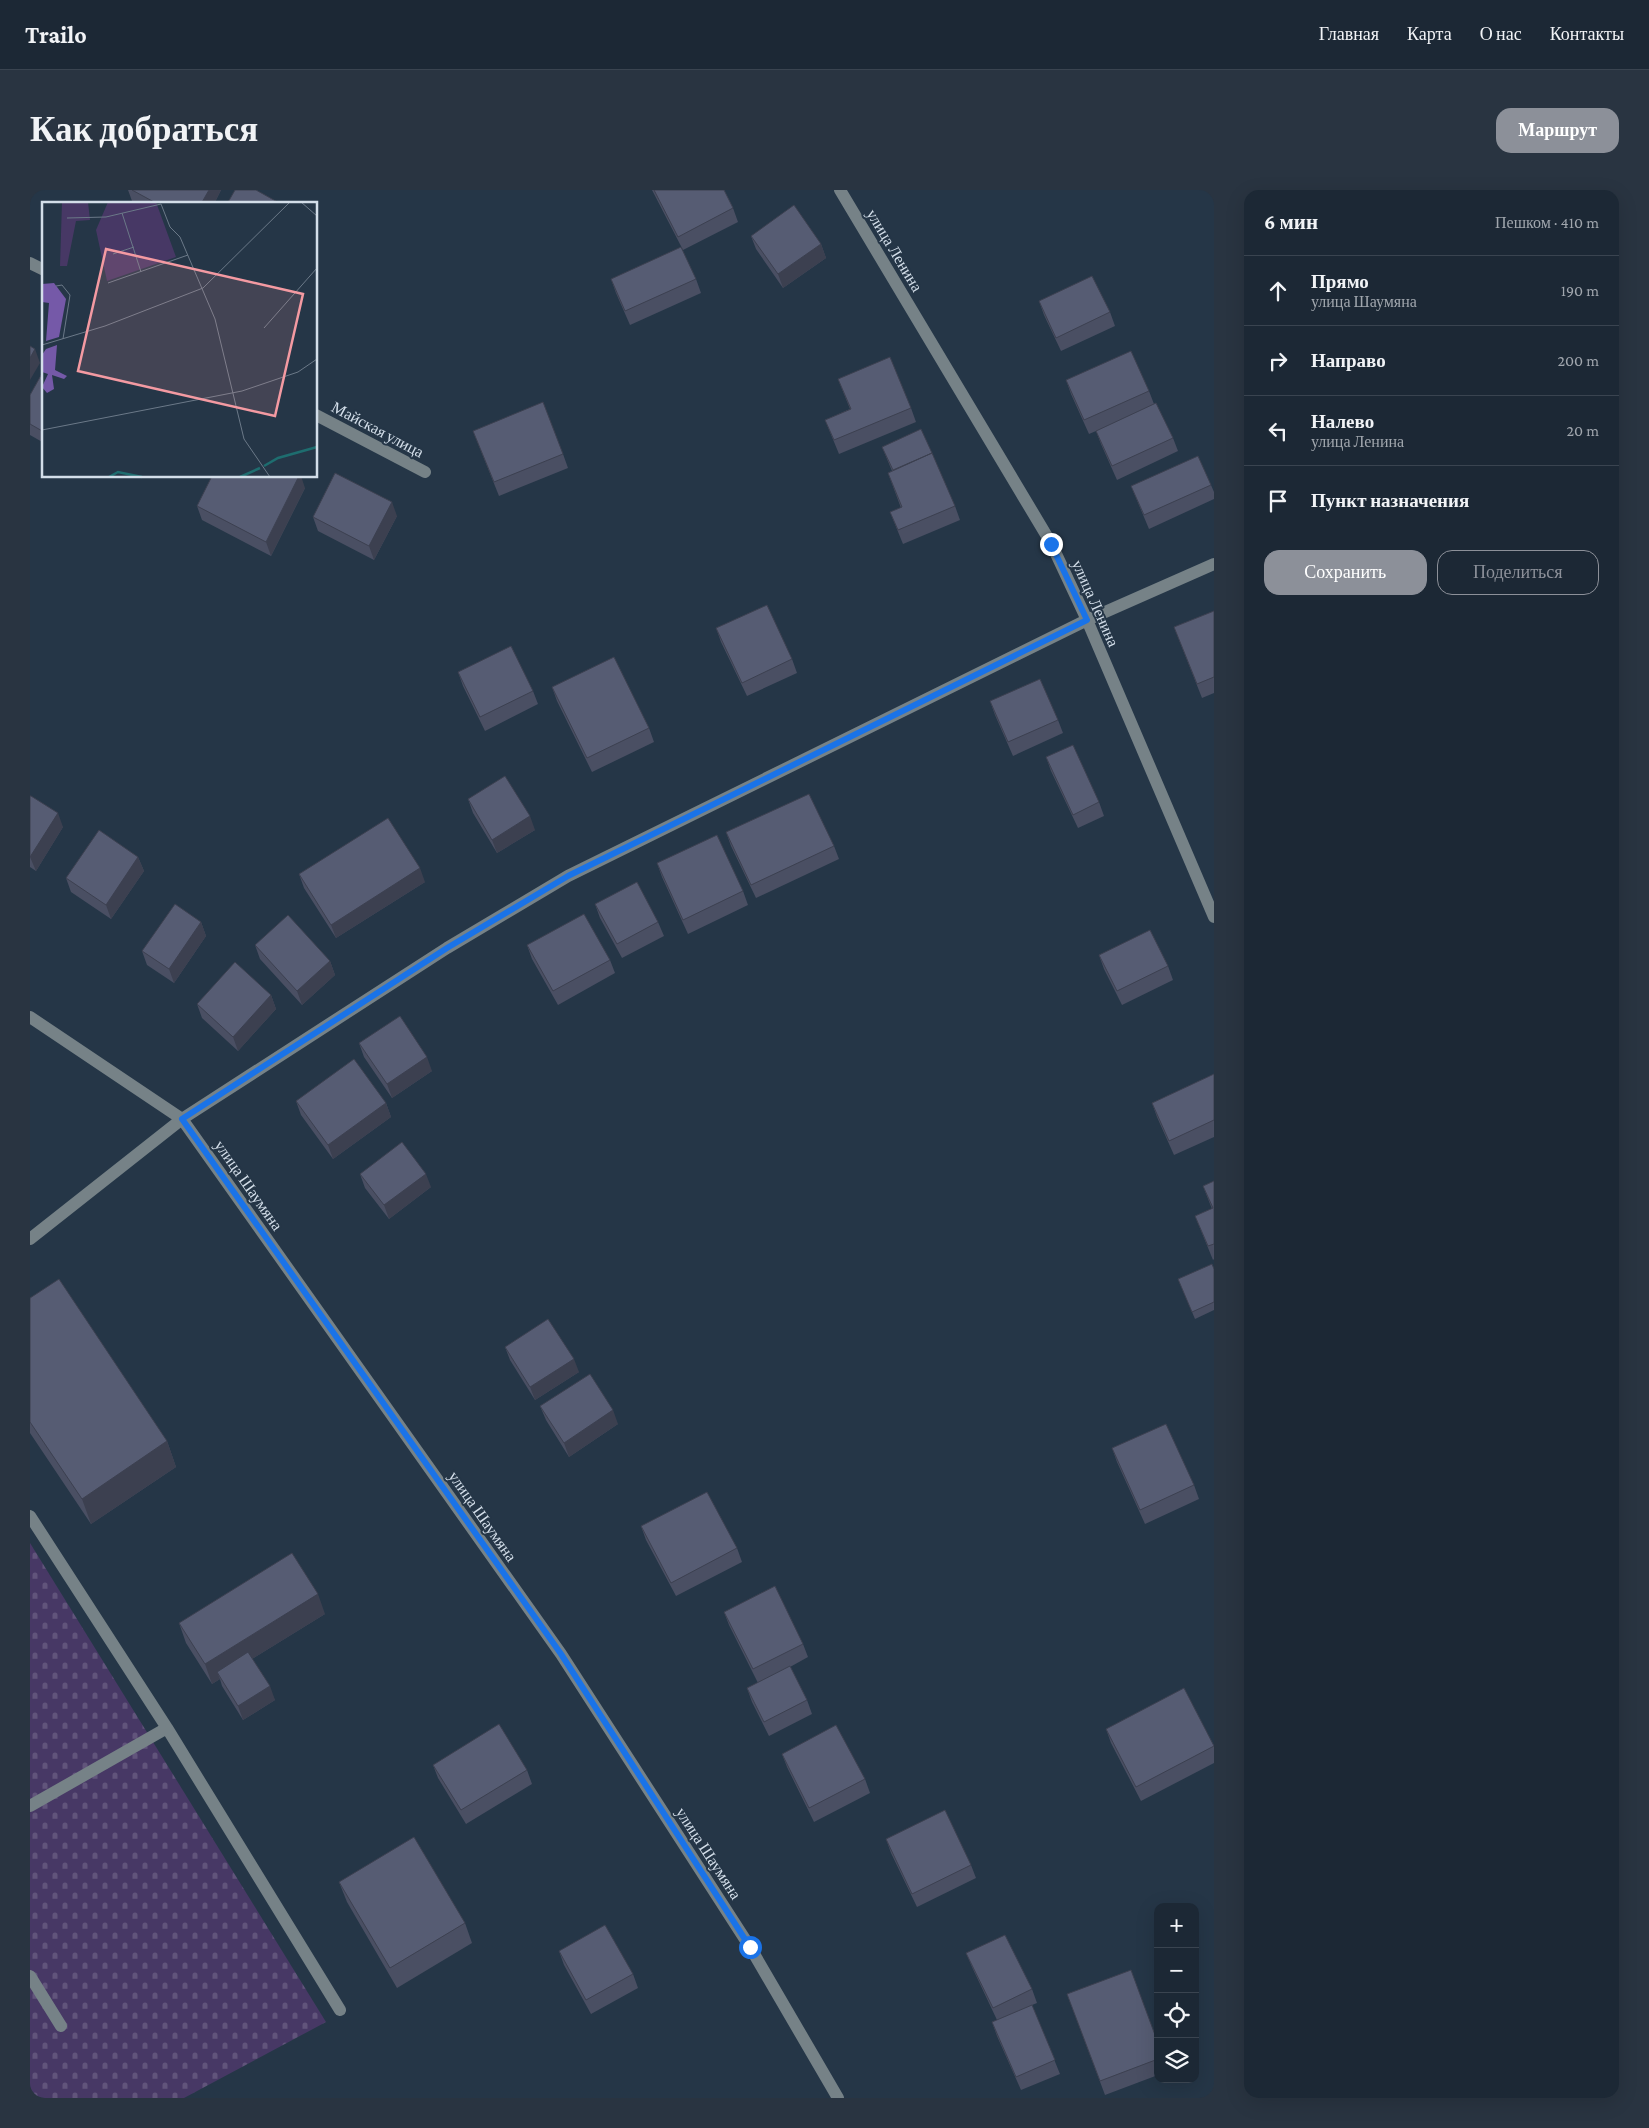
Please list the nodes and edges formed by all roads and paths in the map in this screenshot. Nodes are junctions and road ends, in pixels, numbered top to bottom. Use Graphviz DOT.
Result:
graph roads {
  1 [pos="840,190"];
  2 [pos="30,263"];
  3 [pos="42,269"];
  4 [pos="318,416"];
  5 [pos="425,472"];
  6 [pos="1214,564"];
  7 [pos="1087,620"];
  8 [pos="1214,917"];
  9 [pos="30,1017"];
  10 [pos="182,1119"];
  11 [pos="30,1240"];
  12 [pos="30,1516"];
  13 [pos="167,1728"];
  14 [pos="30,1806"];
  15 [pos="30,1976"];
  16 [pos="340,2010"];
  17 [pos="61,2026"];
  18 [pos="838,2098"];
  1 -- 7 [label="street, улица Ленина"];
  2 -- 3 [label="street"];
  4 -- 5 [label="street, Майская улица"];
  6 -- 7 [label="street"];
  7 -- 8 [label="street, улица Ленина"];
  7 -- 10 [label="street"];
  9 -- 10 [label="street, улица Шаумяна"];
  10 -- 11 [label="street"];
  10 -- 18 [label="street, улица Шаумяна"];
  12 -- 13 [label="street"];
  13 -- 14 [label="street"];
  13 -- 16 [label="street"];
  15 -- 17 [label="street"];
}
